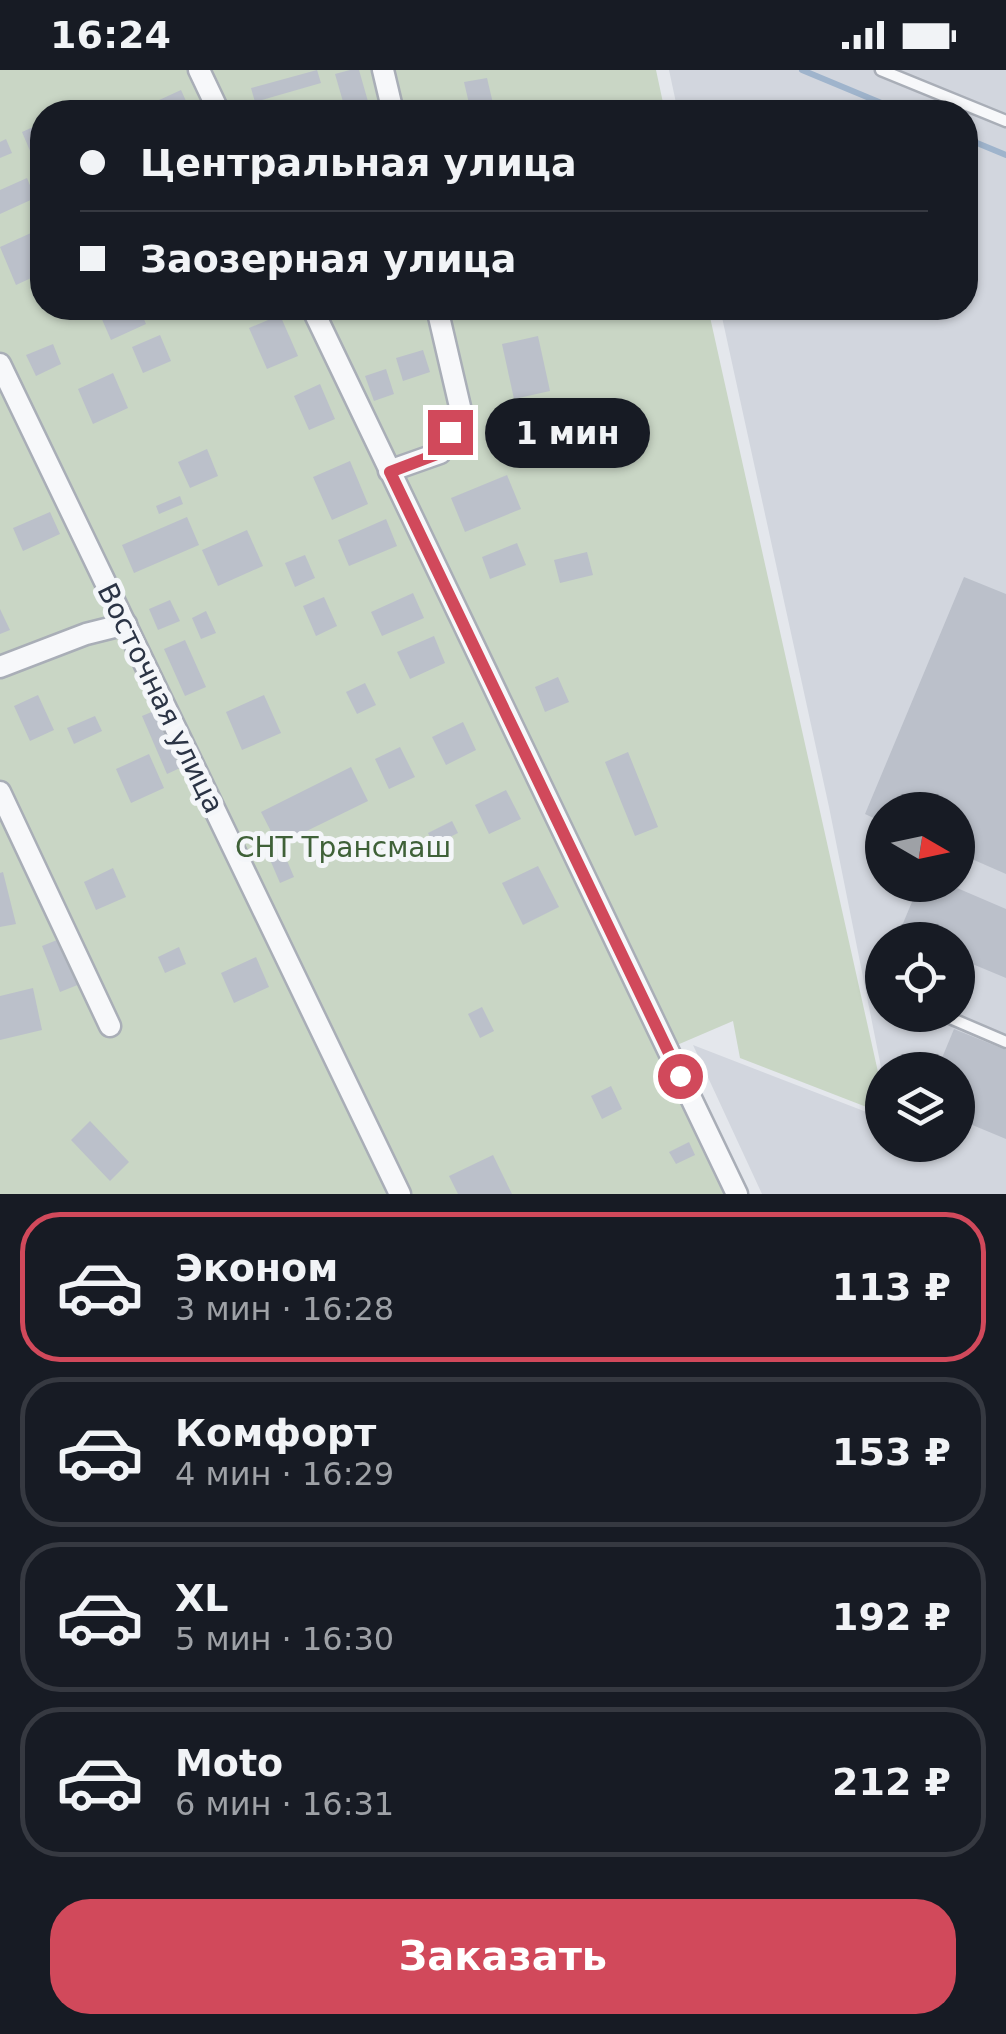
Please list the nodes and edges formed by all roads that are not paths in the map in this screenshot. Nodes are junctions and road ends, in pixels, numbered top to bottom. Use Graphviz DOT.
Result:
graph roads {
  1 [pos="199,70"];
  2 [pos="383,70"];
  3 [pos="881,70"];
  4 [pos="213,100"];
  5 [pos="390,100"];
  6 [pos="955,100"];
  7 [pos="978,110"];
  8 [pos="1006,121"];
  9 [pos="318,320"];
  10 [pos="440,320"];
  11 [pos="0,364"];
  12 [pos="390,472"];
  13 [pos="126,624"];
  14 [pos="0,667"];
  15 [pos="0,792"];
  16 [pos="110,1026"];
  17 [pos="975,1029"];
  18 [pos="1006,1042"];
  19 [pos="400,1194"];
  20 [pos="737,1194"];
  1 -- 4 [label="street"];
  2 -- 5 [label="street"];
  3 -- 6 [label="lane"];
  7 -- 8 [label="lane"];
  9 -- 12 [label="street"];
  10 -- 12 [label="street"];
  11 -- 13 [label="street, Восточная улица"];
  12 -- 20 [label="street"];
  13 -- 14 [label="street"];
  13 -- 19 [label="street, Восточная улица"];
  15 -- 16 [label="street"];
  17 -- 18 [label="lane"];
}
